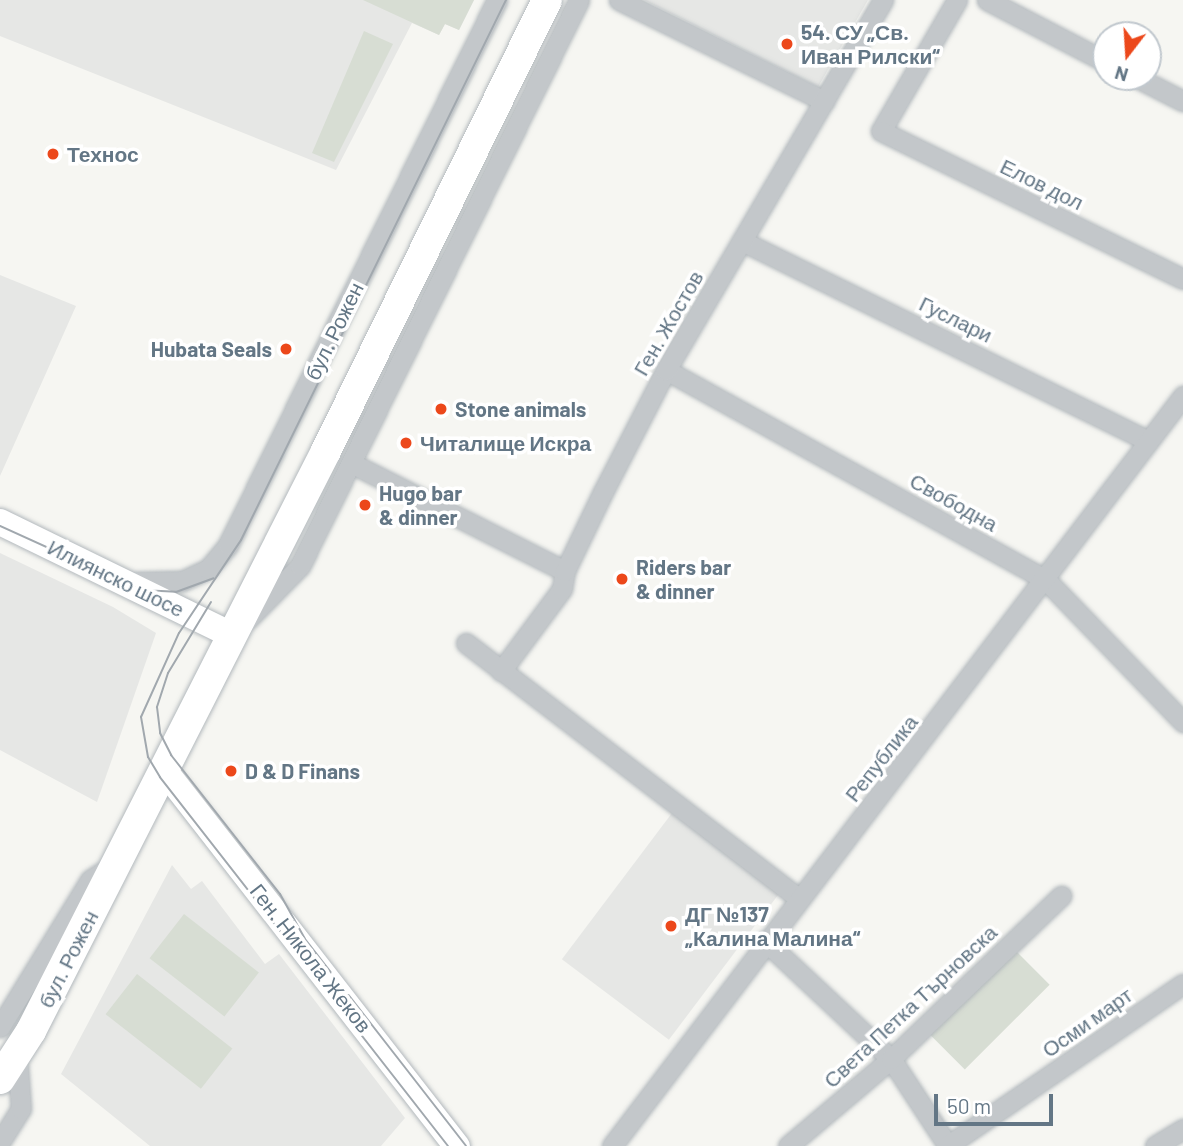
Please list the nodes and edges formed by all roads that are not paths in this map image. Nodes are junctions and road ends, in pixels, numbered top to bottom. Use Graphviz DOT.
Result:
graph roads {
  1 [pos="497,0"];
  2 [pos="547,0"];
  3 [pos="579,0"];
  4 [pos="619,0"];
  5 [pos="883,0"];
  6 [pos="957,0"];
  7 [pos="987,0"];
  8 [pos="1092,55"];
  9 [pos="1162,90"];
  10 [pos="824,101"];
  11 [pos="1183,101"];
  12 [pos="742,241"];
  13 [pos="1183,279"];
  14 [pos="666,370"];
  15 [pos="1183,396"];
  16 [pos="1149,442"];
  17 [pos="351,463"];
  18 [pos="0,522"];
  19 [pos="565,571"];
  20 [pos="113,577"];
  21 [pos="1045,579"];
  22 [pos="232,635"];
  23 [pos="467,643"];
  24 [pos="501,670"];
  25 [pos="1183,722"];
  26 [pos="164,770"];
  27 [pos="117,863"];
  28 [pos="1061,896"];
  29 [pos="798,898"];
  30 [pos="765,941"];
  31 [pos="1183,984"];
  32 [pos="0,1027"];
  33 [pos="17,1053"];
  34 [pos="891,1059"];
  35 [pos="0,1079"];
  36 [pos="1183,1129"];
  37 [pos="0,1142"];
  38 [pos="457,1146"];
  39 [pos="612,1146"];
  40 [pos="788,1146"];
  41 [pos="947,1146"];
  42 [pos="1155,1146"];
  1 -- 20 [label="street, бул. Рожен"];
  2 -- 22 [label="main road, бул. Рожен"];
  3 -- 17 [label="street, бул. Рожен"];
  4 -- 10 [label="street"];
  5 -- 10 [label="street, Ген. Жостов"];
  6 -- 13 [label="street, Елов дол"];
  7 -- 8 [label="street"];
  9 -- 11 [label="street"];
  10 -- 12 [label="street, Ген. Жостов"];
  12 -- 14 [label="street, Ген. Жостов"];
  12 -- 16 [label="street, Гуслари"];
  14 -- 19 [label="street, Ген. Жостов"];
  14 -- 21 [label="street, Свободна"];
  15 -- 16 [label="street, Република"];
  16 -- 21 [label="street, Република"];
  17 -- 19 [label="street"];
  17 -- 22 [label="street, бул. Рожен"];
  18 -- 20 [label="street, Илиянско шосе"];
  19 -- 24 [label="street, Ген. Жостов"];
  20 -- 22 [label="street, Илиянско шосе"];
  21 -- 25 [label="street, Свободна"];
  21 -- 29 [label="street, Република"];
  22 -- 26 [label="main road, бул. Рожен"];
  23 -- 24 [label="street"];
  24 -- 29 [label="street"];
  26 -- 27 [label="main road, бул. Рожен"];
  26 -- 38 [label="street, Ген. Никола Жеков"];
  27 -- 32 [label="street, бул. Рожен"];
  27 -- 33 [label="main road, бул. Рожен"];
  28 -- 34 [label="street, Света Петка Търновска"];
  29 -- 30 [label="street, Република"];
  30 -- 34 [label="street"];
  30 -- 39 [label="street, Република"];
  31 -- 41 [label="street, Осми март"];
  33 -- 35 [label="main road, бул. Рожен"];
  33 -- 37 [label="street"];
  34 -- 40 [label="street, Света Петка Търновска"];
  34 -- 41 [label="street"];
  36 -- 42 [label="street"];
}
